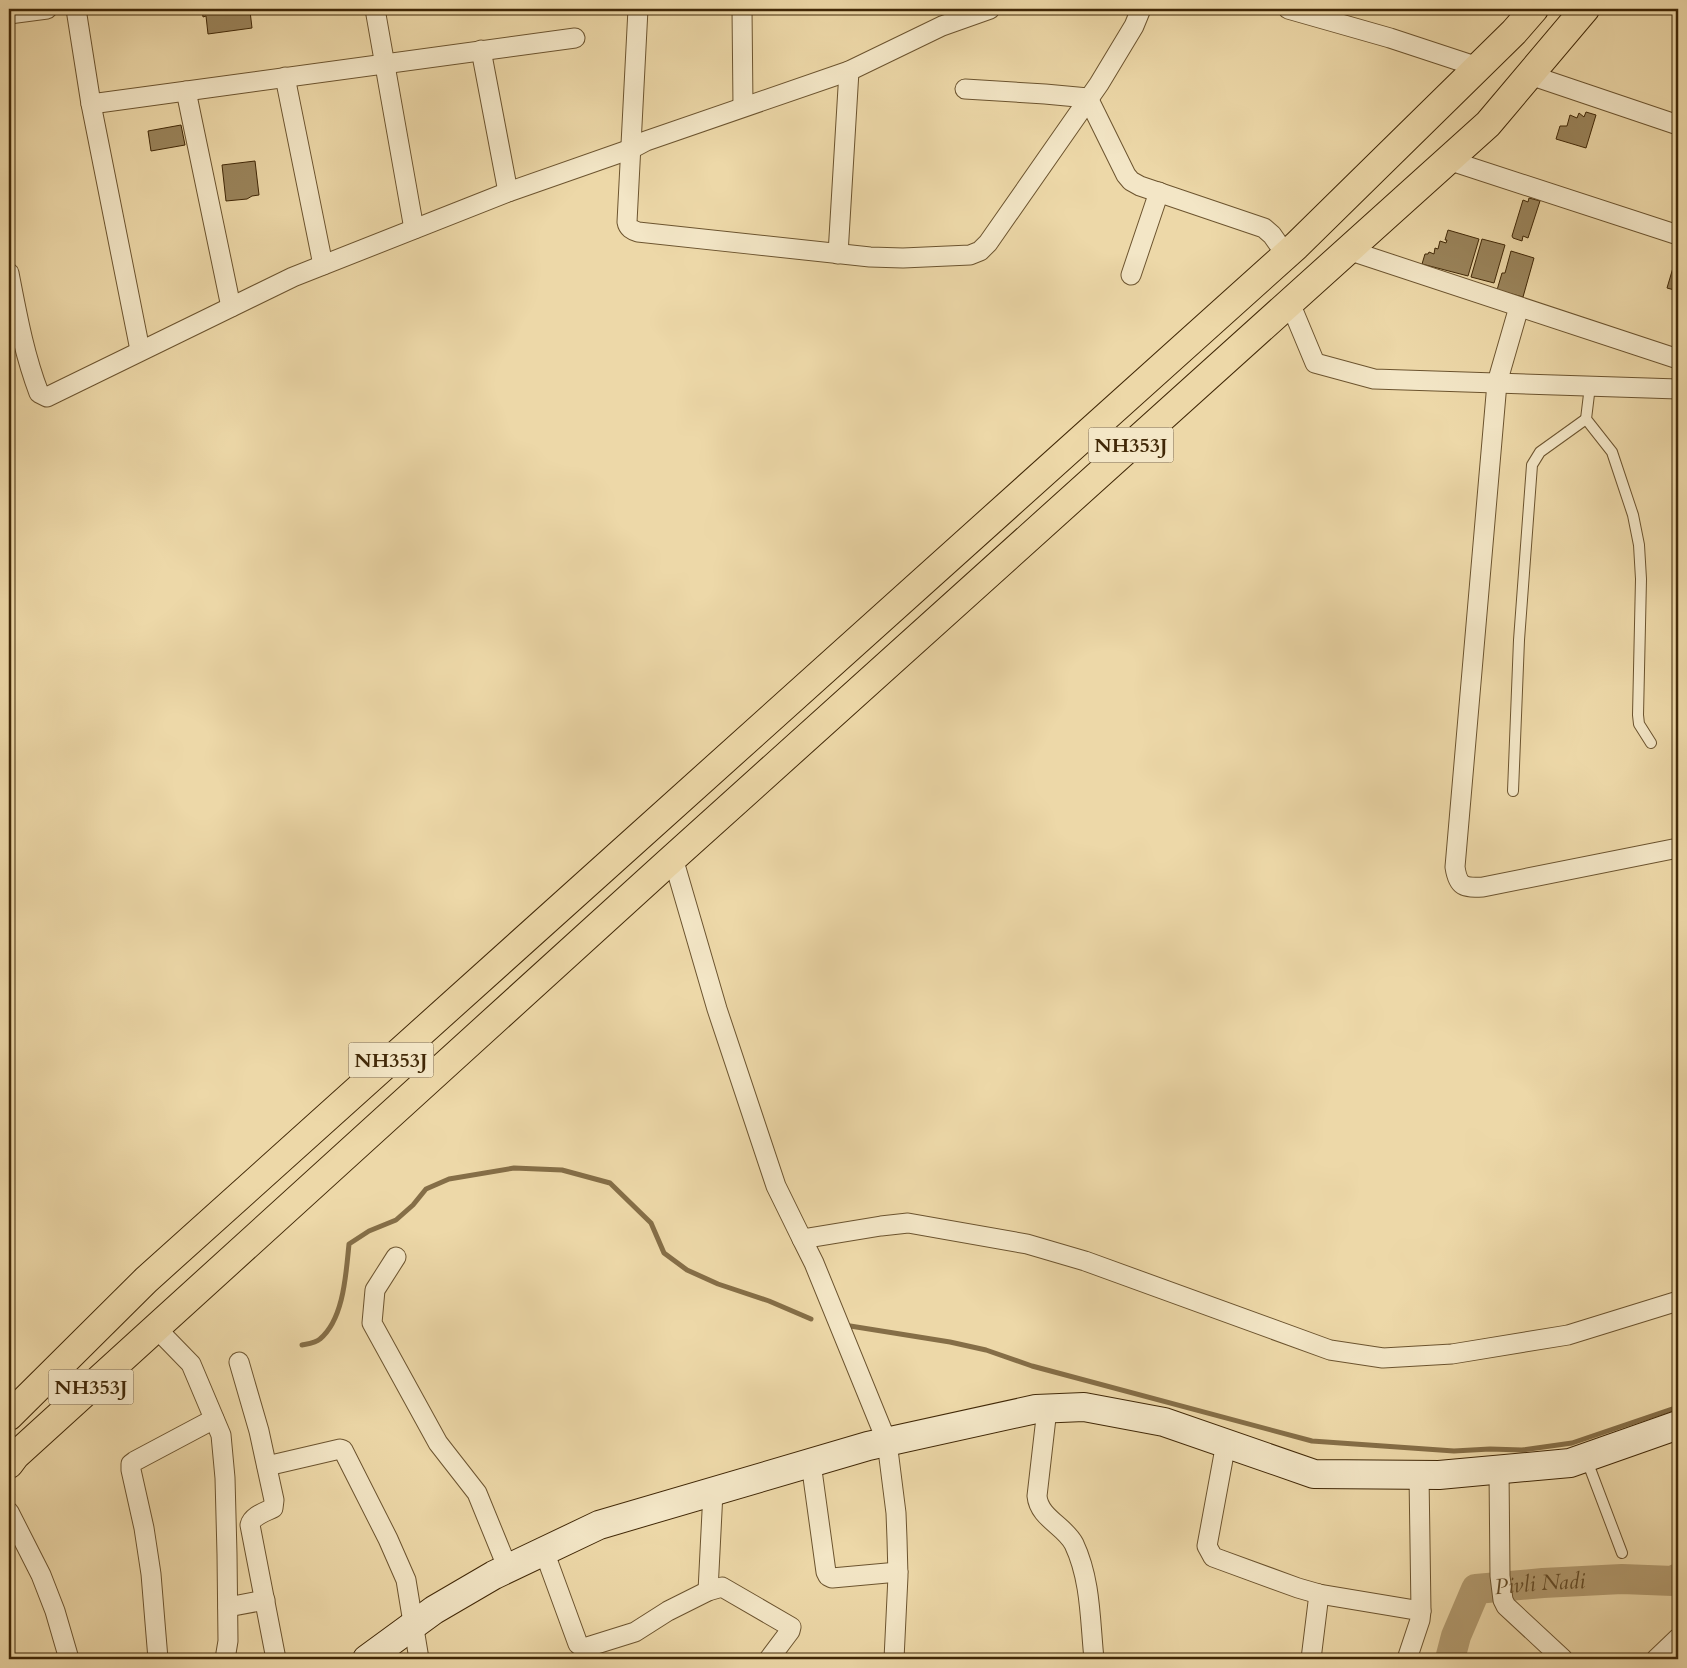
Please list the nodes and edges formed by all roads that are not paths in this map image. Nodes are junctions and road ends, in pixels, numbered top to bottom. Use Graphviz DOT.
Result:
graph roads {
  1 [pos="47,9"];
  2 [pos="76,9"];
  3 [pos="375,9"];
  4 [pos="638,9"];
  5 [pos="742,9"];
  6 [pos="990,9"];
  7 [pos="1141,9"];
  8 [pos="1288,9"];
  9 [pos="1534,9"];
  10 [pos="1586,9"];
  11 [pos="9,14"];
  12 [pos="575,38"];
  13 [pos="481,50"];
  14 [pos="384,64"];
  15 [pos="1478,67"];
  16 [pos="849,71"];
  17 [pos="1530,75"];
  18 [pos="285,77"];
  19 [pos="965,89"];
  20 [pos="186,90"];
  21 [pos="1088,98"];
  22 [pos="91,104"];
  23 [pos="743,106"];
  24 [pos="1678,125"];
  25 [pos="631,149"];
  26 [pos="1448,160"];
  27 [pos="508,192"];
  28 [pos="1159,192"];
  29 [pos="414,229"];
  30 [pos="1678,235"];
  31 [pos="1348,250"];
  32 [pos="838,254"];
  33 [pos="1286,255"];
  34 [pos="323,265"];
  35 [pos="9,274"];
  36 [pos="1131,274"];
  37 [pos="1290,303"];
  38 [pos="231,307"];
  39 [pos="1519,307"];
  40 [pos="15,334"];
  41 [pos="140,350"];
  42 [pos="1678,359"];
  43 [pos="1497,383"];
  44 [pos="1590,386"];
  45 [pos="1678,389"];
  46 [pos="1586,419"];
  47 [pos="1651,743"];
  48 [pos="1513,791"];
  49 [pos="1678,848"];
  50 [pos="668,863"];
  51 [pos="802,1239"];
  52 [pos="396,1257"];
  53 [pos="1678,1301"];
  54 [pos="165,1320"];
  55 [pos="239,1362"];
  56 [pos="1048,1409"];
  57 [pos="9,1416"];
  58 [pos="214,1419"];
  59 [pos="1678,1425"];
  60 [pos="887,1442"];
  61 [pos="1226,1443"];
  62 [pos="1585,1457"];
  63 [pos="811,1463"];
  64 [pos="9,1464"];
  65 [pos="267,1466"];
  66 [pos="1499,1470"];
  67 [pos="1418,1475"];
  68 [pos="714,1492"];
  69 [pos="9,1512"];
  70 [pos="544,1551"];
  71 [pos="1622,1553"];
  72 [pos="508,1569"];
  73 [pos="898,1572"];
  74 [pos="708,1591"];
  75 [pos="1319,1594"];
  76 [pos="265,1600"];
  77 [pos="228,1607"];
  78 [pos="1421,1611"];
  79 [pos="413,1624"];
  80 [pos="1678,1638"];
  81 [pos="584,1653"];
  82 [pos="70,1659"];
  83 [pos="158,1659"];
  84 [pos="225,1659"];
  85 [pos="276,1659"];
  86 [pos="367,1659"];
  87 [pos="419,1659"];
  88 [pos="769,1659"];
  89 [pos="894,1659"];
  90 [pos="1094,1659"];
  91 [pos="1311,1659"];
  92 [pos="1407,1659"];
  93 [pos="1562,1659"];
  94 [pos="1656,1659"];
  1 -- 11 [label="street"];
  2 -- 22 [label="street"];
  3 -- 14 [label="street"];
  4 -- 25 [label="street"];
  5 -- 23 [label="street"];
  6 -- 16 [label="street"];
  7 -- 21 [label="street"];
  8 -- 15 [label="street"];
  9 -- 15 [label="highway, NH353J"];
  10 -- 17 [label="highway, NH353J"];
  12 -- 13 [label="street"];
  13 -- 14 [label="street"];
  13 -- 27 [label="street"];
  14 -- 18 [label="street"];
  14 -- 29 [label="street"];
  15 -- 33 [label="highway, NH353J"];
  16 -- 23 [label="street"];
  16 -- 32 [label="street"];
  17 -- 24 [label="street"];
  17 -- 26 [label="highway, NH353J"];
  18 -- 20 [label="street"];
  18 -- 34 [label="street"];
  19 -- 21 [label="street"];
  20 -- 22 [label="street"];
  20 -- 38 [label="street"];
  21 -- 28 [label="street"];
  21 -- 32 [label="street"];
  22 -- 41 [label="street"];
  23 -- 25 [label="street"];
  25 -- 27 [label="street"];
  25 -- 32 [label="street"];
  26 -- 30 [label="street"];
  26 -- 31 [label="highway, NH353J"];
  27 -- 29 [label="street"];
  28 -- 33 [label="street"];
  28 -- 36 [label="street"];
  29 -- 34 [label="street"];
  31 -- 37 [label="highway, NH353J"];
  31 -- 39 [label="street"];
  33 -- 57 [label="highway, NH353J"];
  34 -- 38 [label="street"];
  35 -- 40 [label="street"];
  37 -- 43 [label="street"];
  37 -- 50 [label="highway, NH353J"];
  38 -- 41 [label="street"];
  39 -- 42 [label="street"];
  39 -- 43 [label="street"];
  40 -- 41 [label="street"];
  43 -- 44 [label="street"];
  43 -- 49 [label="street"];
  44 -- 45 [label="street"];
  44 -- 46 [label="lane"];
  46 -- 47 [label="lane"];
  46 -- 48 [label="lane"];
  50 -- 51 [label="street"];
  50 -- 54 [label="highway, NH353J"];
  51 -- 53 [label="street"];
  51 -- 60 [label="street"];
  52 -- 72 [label="street"];
  54 -- 58 [label="street"];
  54 -- 64 [label="highway, NH353J"];
  55 -- 65 [label="street"];
  56 -- 60 [label="street"];
  56 -- 61 [label="street"];
  56 -- 90 [label="street"];
  58 -- 77 [label="street"];
  58 -- 83 [label="street"];
  59 -- 62 [label="street"];
  60 -- 63 [label="street"];
  60 -- 73 [label="street"];
  61 -- 67 [label="street"];
  61 -- 75 [label="street"];
  62 -- 66 [label="street"];
  62 -- 71 [label="lane"];
  63 -- 68 [label="street"];
  63 -- 73 [label="street"];
  65 -- 76 [label="street"];
  65 -- 79 [label="street"];
  66 -- 67 [label="street"];
  66 -- 93 [label="street"];
  67 -- 78 [label="street"];
  68 -- 70 [label="street"];
  68 -- 74 [label="street"];
  69 -- 82 [label="street"];
  70 -- 72 [label="street"];
  70 -- 81 [label="street"];
  72 -- 79 [label="street"];
  73 -- 89 [label="street"];
  74 -- 81 [label="street"];
  74 -- 88 [label="street"];
  75 -- 78 [label="street"];
  75 -- 91 [label="street"];
  76 -- 77 [label="street"];
  76 -- 85 [label="street"];
  77 -- 84 [label="street"];
  78 -- 92 [label="street"];
  79 -- 86 [label="street"];
  79 -- 87 [label="street"];
  80 -- 94 [label="street"];
}
